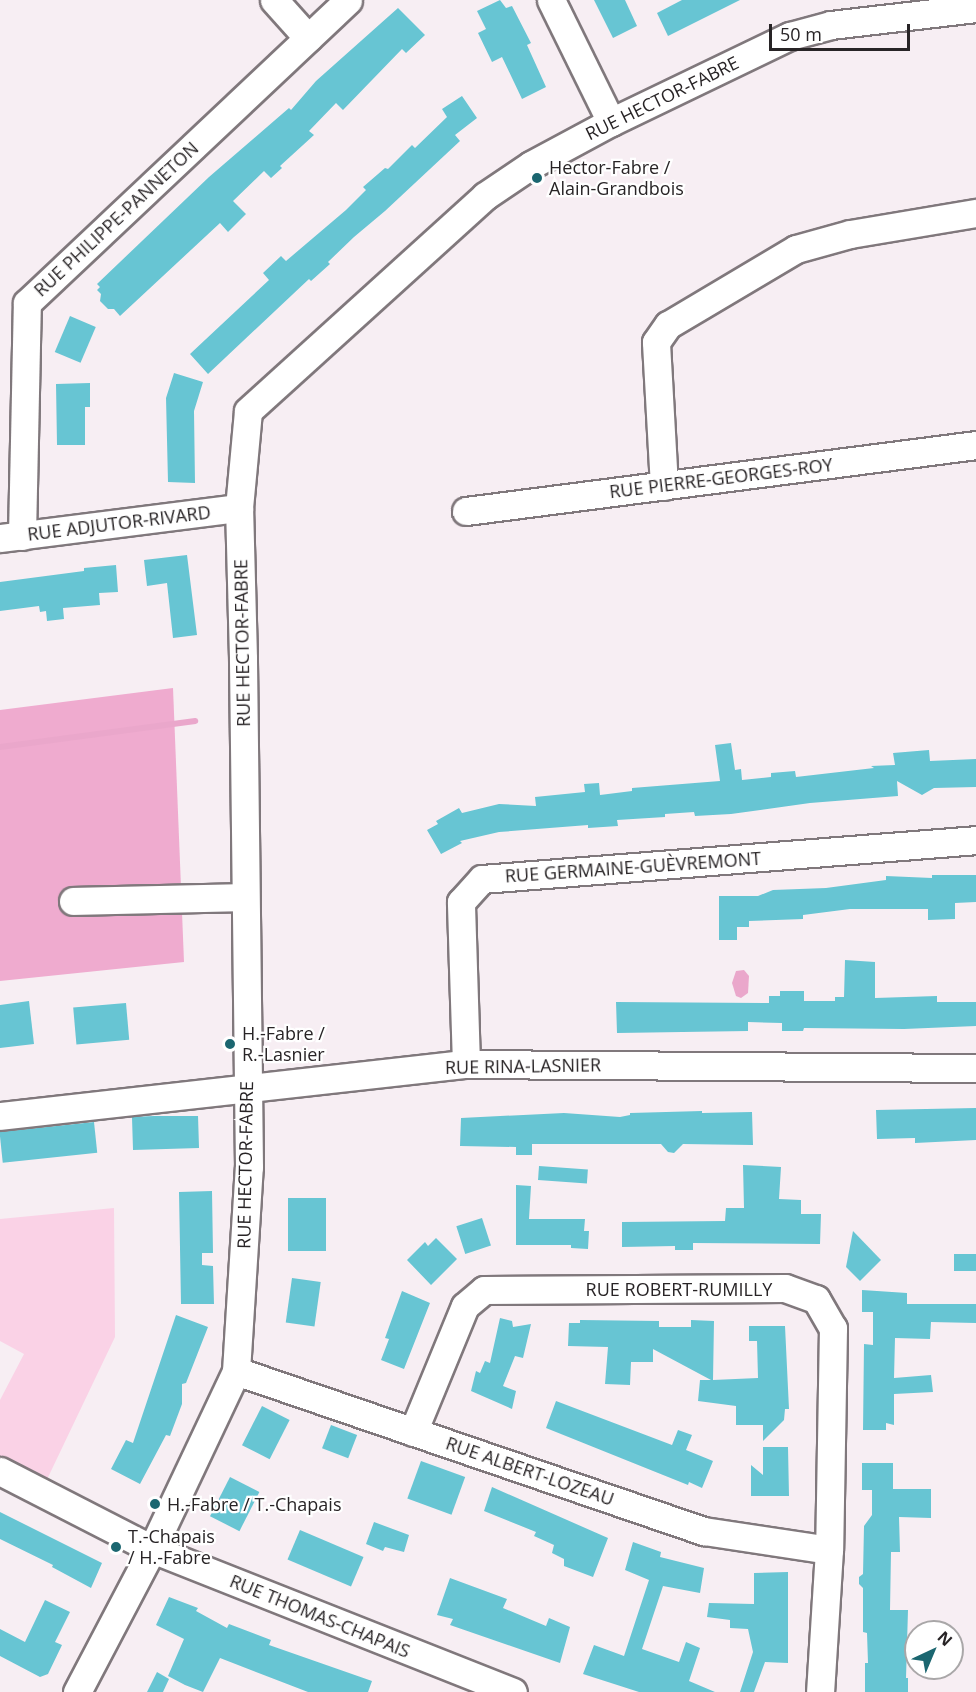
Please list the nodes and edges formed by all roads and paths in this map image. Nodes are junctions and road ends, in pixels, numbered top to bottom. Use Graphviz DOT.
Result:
graph roads {
  1 [pos="274,0"];
  2 [pos="348,0"];
  3 [pos="551,0"];
  4 [pos="976,8"];
  5 [pos="308,38"];
  6 [pos="611,122"];
  7 [pos="976,213"];
  8 [pos="976,445"];
  9 [pos="664,486"];
  10 [pos="239,508"];
  11 [pos="466,511"];
  12 [pos="11,537"];
  13 [pos="976,840"];
  14 [pos="245,897"];
  15 [pos="73,901"];
  16 [pos="466,1064"];
  17 [pos="976,1068"];
  18 [pos="248,1089"];
  19 [pos="0,1116"];
  20 [pos="236,1371"];
  21 [pos="413,1432"];
  22 [pos="0,1471"];
  23 [pos="152,1549"];
  24 [pos="829,1550"];
  25 [pos="76,1692"];
  26 [pos="513,1692"];
  27 [pos="820,1692"];
  1 -- 5 [label="street"];
  2 -- 5 [label="street, RUE PHILIPPE-PANNETON"];
  3 -- 6 [label="street"];
  4 -- 6 [label="street, RUE HECTOR-FABRE"];
  5 -- 12 [label="street, RUE PHILIPPE-PANNETON"];
  6 -- 10 [label="street, RUE HECTOR-FABRE"];
  7 -- 9 [label="street"];
  8 -- 9 [label="street, RUE PIERRE-GEORGES-ROY"];
  9 -- 11 [label="street, RUE PIERRE-GEORGES-ROY"];
  10 -- 12 [label="street, RUE ADJUTOR-RIVARD"];
  10 -- 14 [label="street, RUE HECTOR-FABRE"];
  13 -- 16 [label="street, RUE GERMAINE-GUÈVREMONT"];
  14 -- 15 [label="street"];
  14 -- 18 [label="street, RUE HECTOR-FABRE"];
  16 -- 17 [label="street, RUE RINA-LASNIER"];
  16 -- 18 [label="street, RUE RINA-LASNIER"];
  18 -- 19 [label="street, RUE RINA-LASNIER"];
  18 -- 20 [label="street, RUE HECTOR-FABRE"];
  20 -- 21 [label="street, RUE ALBERT-LOZEAU"];
  20 -- 23 [label="street, RUE HECTOR-FABRE"];
  21 -- 24 [label="street, RUE ALBERT-LOZEAU"];
  21 -- 24 [label="street, RUE ROBERT-RUMILLY"];
  22 -- 23 [label="street, RUE THOMAS-CHAPAIS"];
  23 -- 25 [label="street, RUE HECTOR-FABRE"];
  23 -- 26 [label="street, RUE THOMAS-CHAPAIS"];
  24 -- 27 [label="street, RUE ROBERT-RUMILLY"];
}
